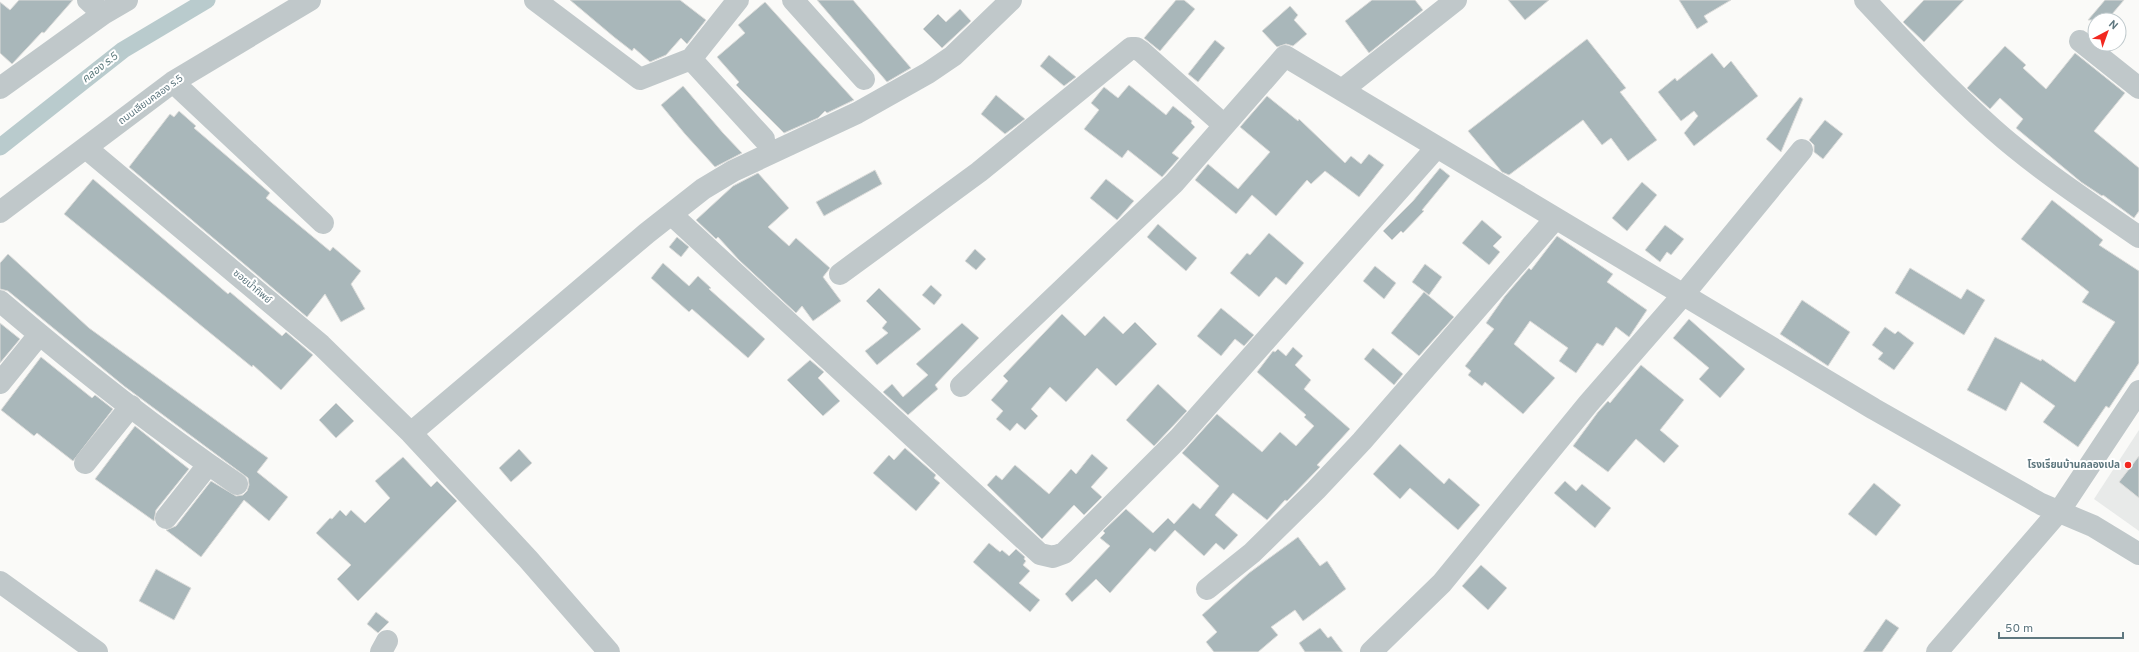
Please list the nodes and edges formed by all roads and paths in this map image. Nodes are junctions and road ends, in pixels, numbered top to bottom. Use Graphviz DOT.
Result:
graph roads {
  1 [pos="127,0"];
  2 [pos="310,0"];
  3 [pos="535,0"];
  4 [pos="793,0"];
  5 [pos="1011,0"];
  6 [pos="1456,0"];
  7 [pos="1866,0"];
  8 [pos="730,3"];
  9 [pos="95,7"];
  10 [pos="2080,41"];
  11 [pos="691,59"];
  12 [pos="864,79"];
  13 [pos="3,81"];
  14 [pos="173,82"];
  15 [pos="2139,88"];
  16 [pos="1342,90"];
  17 [pos="1224,125"];
  18 [pos="764,139"];
  19 [pos="1436,147"];
  20 [pos="86,148"];
  21 [pos="1802,150"];
  22 [pos="0,212"];
  23 [pos="672,215"];
  24 [pos="1555,219"];
  25 [pos="323,223"];
  26 [pos="2139,237"];
  27 [pos="840,274"];
  28 [pos="1683,295"];
  29 [pos="0,301"];
  30 [pos="39,335"];
  31 [pos="0,383"];
  32 [pos="961,386"];
  33 [pos="2139,391"];
  34 [pos="131,406"];
  35 [pos="412,433"];
  36 [pos="85,463"];
  37 [pos="208,465"];
  38 [pos="237,484"];
  39 [pos="2060,510"];
  40 [pos="166,518"];
  41 [pos="2139,554"];
  42 [pos="0,582"];
  43 [pos="1207,589"];
  44 [pos="97,652"];
  45 [pos="609,652"];
  46 [pos="1371,652"];
  47 [pos="1937,652"];
  1 -- 9 [label="street"];
  2 -- 14 [label="street, ถนนเลียบคลอง ร.5"];
  3 -- 11 [label="street"];
  4 -- 12 [label="street"];
  5 -- 23 [label="street"];
  6 -- 16 [label="street"];
  7 -- 26 [label="street"];
  8 -- 11 [label="street"];
  9 -- 13 [label="street"];
  10 -- 15 [label="street"];
  11 -- 18 [label="street"];
  14 -- 20 [label="street, ถนนเลียบคลอง ร.5"];
  14 -- 25 [label="street"];
  16 -- 17 [label="street"];
  16 -- 19 [label="street"];
  17 -- 27 [label="street"];
  17 -- 32 [label="street"];
  19 -- 23 [label="street"];
  19 -- 24 [label="street"];
  20 -- 22 [label="street, ถนนเลียบคลอง ร.5"];
  20 -- 35 [label="street, ซอยน้ำทิพย์"];
  21 -- 28 [label="street"];
  23 -- 35 [label="street"];
  24 -- 28 [label="street"];
  24 -- 43 [label="street"];
  28 -- 39 [label="street"];
  28 -- 46 [label="street"];
  29 -- 30 [label="street"];
  30 -- 31 [label="street"];
  30 -- 34 [label="street"];
  33 -- 39 [label="street"];
  34 -- 36 [label="street"];
  34 -- 37 [label="street"];
  35 -- 45 [label="street, ซอยน้ำทิพย์"];
  37 -- 38 [label="street"];
  37 -- 40 [label="street"];
  39 -- 41 [label="street"];
  39 -- 47 [label="street"];
  42 -- 44 [label="street"];
}
